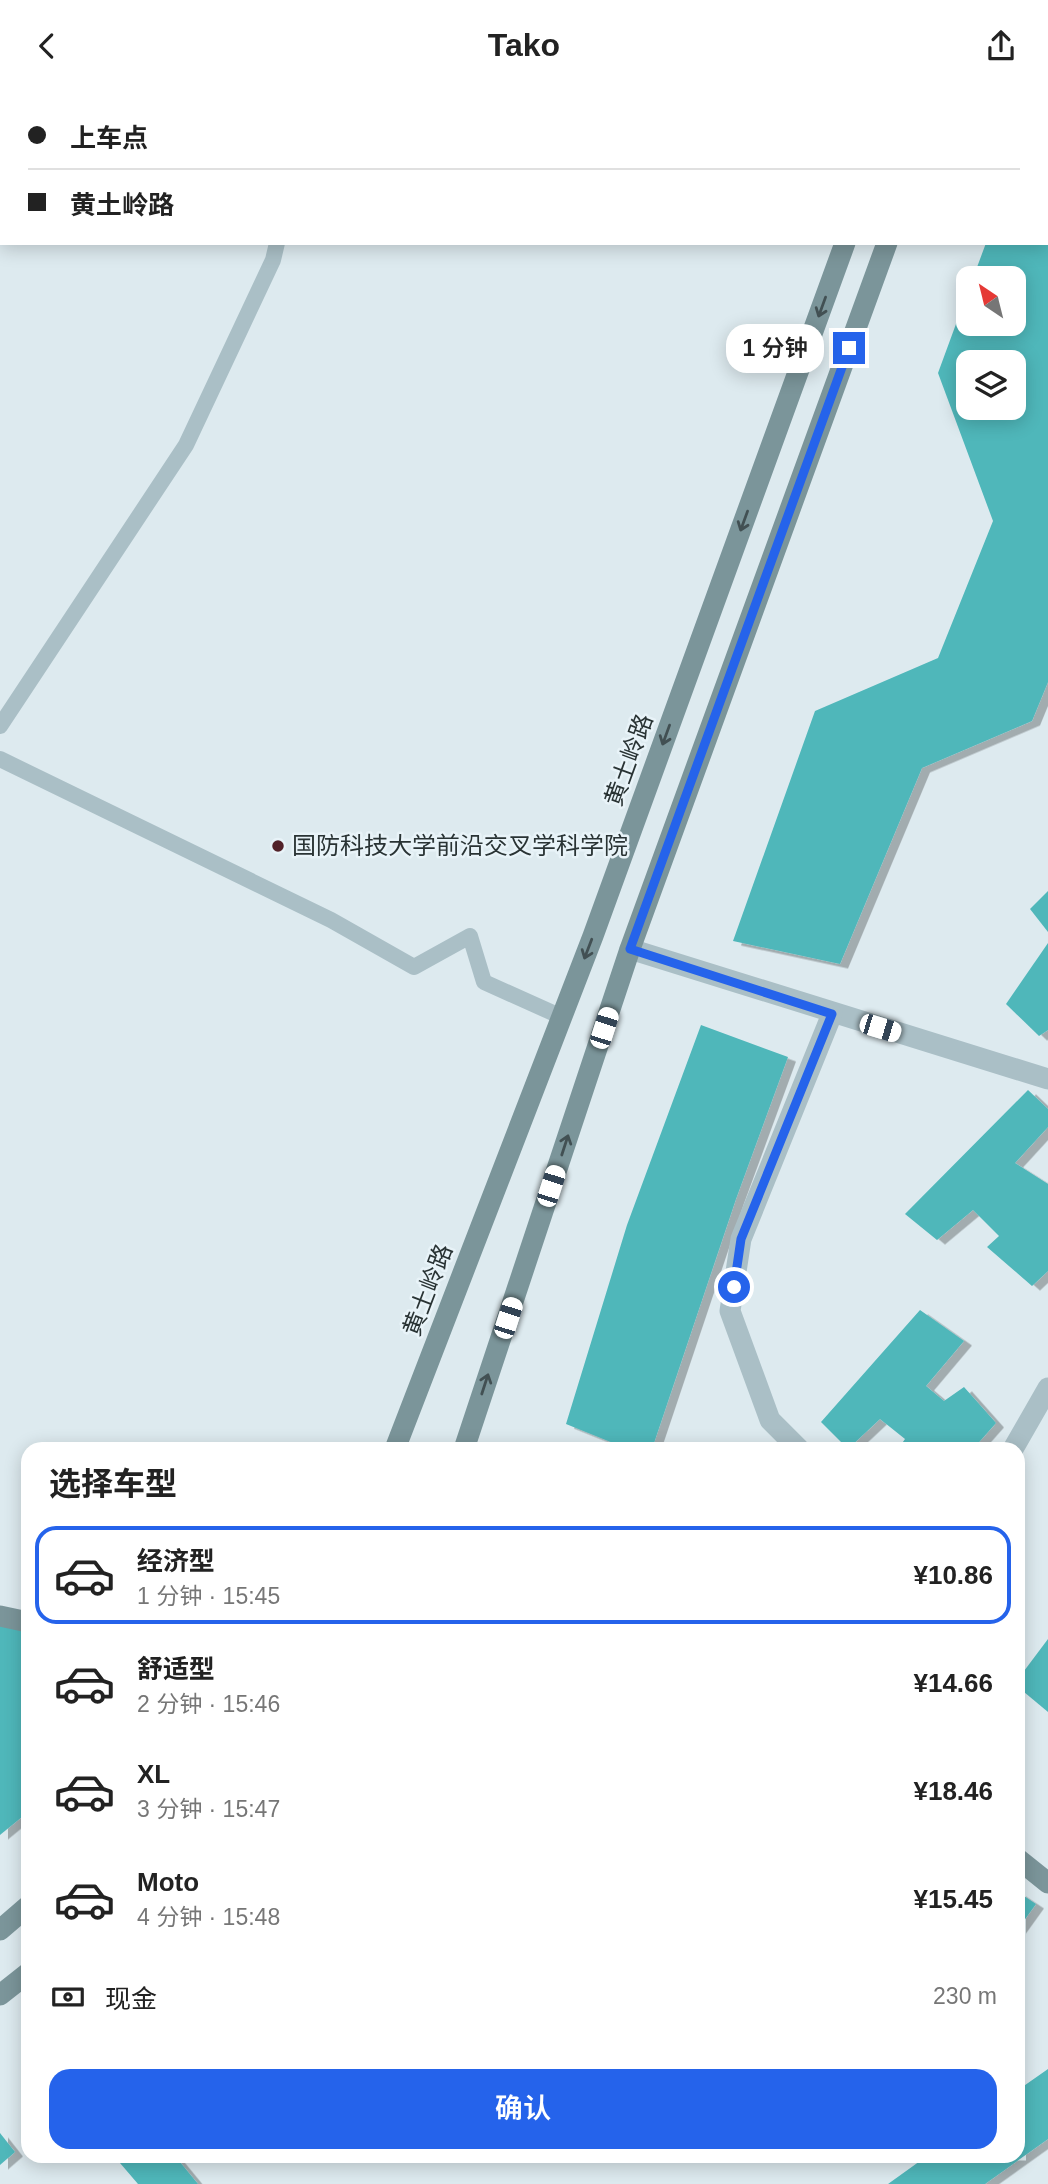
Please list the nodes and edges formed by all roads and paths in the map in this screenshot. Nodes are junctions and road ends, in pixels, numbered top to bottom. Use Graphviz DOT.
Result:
graph roads {
  1 [pos="277,245"];
  2 [pos="844,245"];
  3 [pos="886,245"];
  4 [pos="0,726"];
  5 [pos="0,759"];
  6 [pos="630,949"];
  7 [pos="832,1014"];
  8 [pos="562,1017"];
  9 [pos="1048,1079"];
  10 [pos="1048,1388"];
  11 [pos="398,1442"];
  12 [pos="466,1442"];
  13 [pos="792,1442"];
  14 [pos="1017,1442"];
  15 [pos="0,1616"];
  16 [pos="21,1620"];
  17 [pos="1025,1865"];
  18 [pos="1048,1883"];
  19 [pos="21,1912"];
  20 [pos="0,1930"];
  21 [pos="21,1979"];
  22 [pos="0,1996"];
  1 -- 4 [label="lane"];
  2 -- 8 [label="street, 黄土岭路, one-way"];
  3 -- 6 [label="street"];
  5 -- 8 [label="lane"];
  6 -- 7 [label="street"];
  12 -- 6 [label="street, one-way"];
  7 -- 9 [label="street"];
  7 -- 13 [label="street"];
  8 -- 11 [label="street, 黄土岭路"];
  10 -- 14 [label="street"];
  15 -- 16 [label="street"];
  17 -- 18 [label="street"];
  19 -- 20 [label="street"];
  21 -- 22 [label="street"];
}
